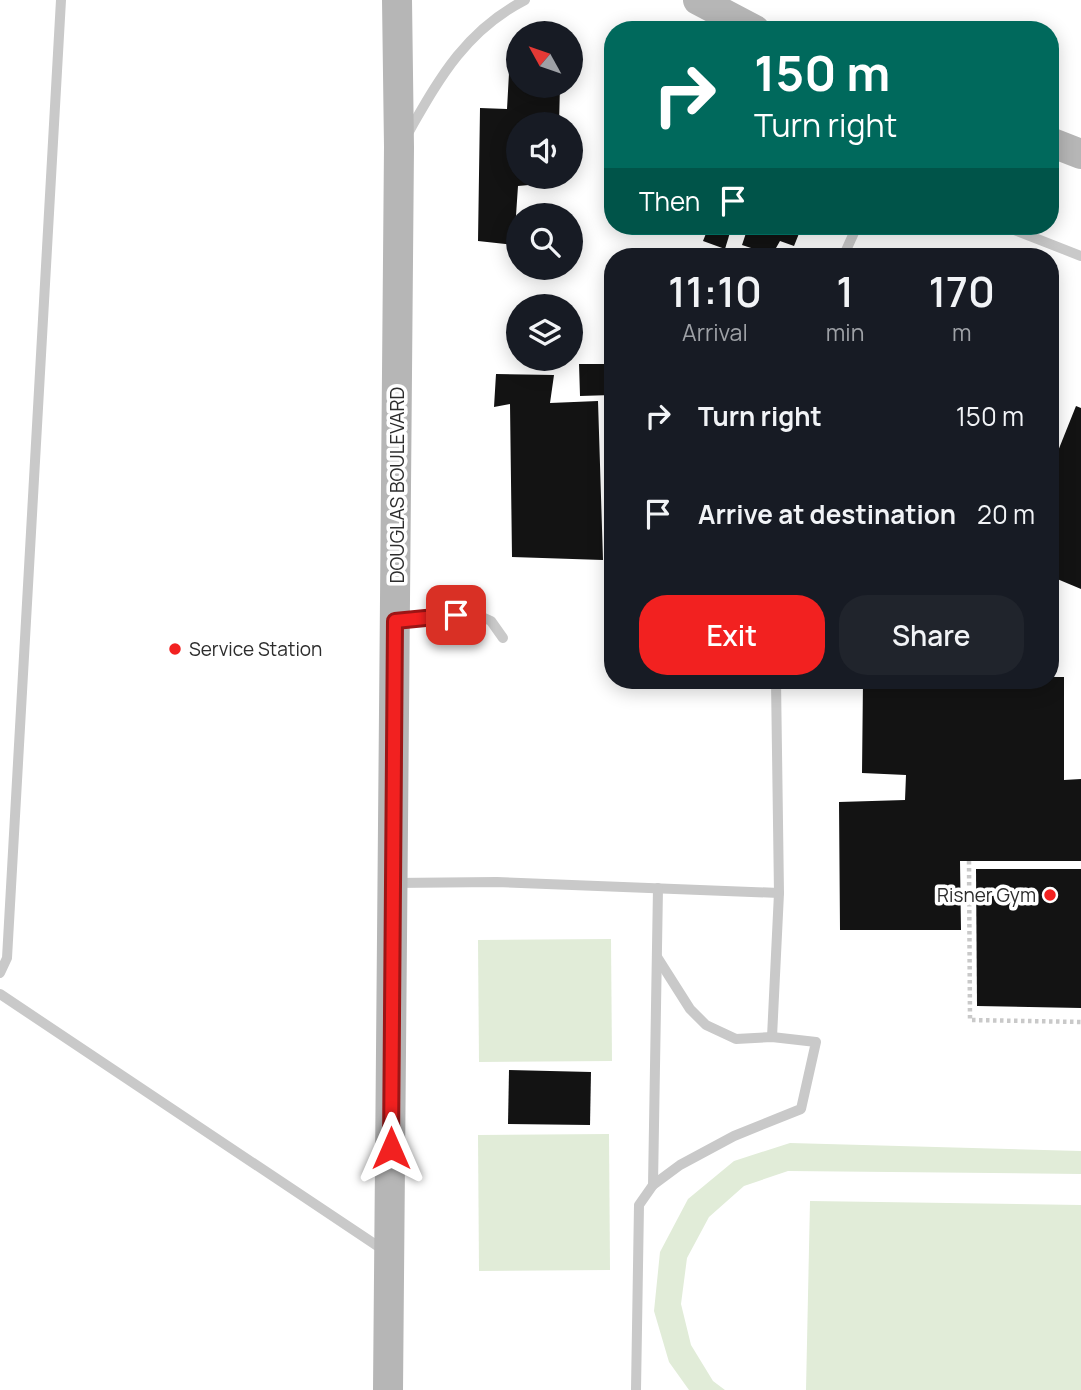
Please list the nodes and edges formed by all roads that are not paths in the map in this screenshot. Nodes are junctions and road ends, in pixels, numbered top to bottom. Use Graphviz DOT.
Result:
graph roads {
  1 [pos="61,0"];
  2 [pos="397,0"];
  3 [pos="525,0"];
  4 [pos="698,0"];
  5 [pos="738,21"];
  6 [pos="1059,145"];
  7 [pos="400,147"];
  8 [pos="1081,154"];
  9 [pos="1027,235"];
  10 [pos="1081,256"];
  11 [pos="395,621"];
  12 [pos="503,638"];
  13 [pos="776,689"];
  14 [pos="393,883"];
  15 [pos="658,888"];
  16 [pos="779,893"];
  17 [pos="657,957"];
  18 [pos="0,973"];
  19 [pos="0,994"];
  20 [pos="772,1037"];
  21 [pos="653,1185"];
  22 [pos="390,1254"];
  23 [pos="388,1390"];
  24 [pos="636,1390"];
  1 -- 18 [label="lane"];
  2 -- 7 [label="street, DOUGLAS BOULEVARD"];
  3 -- 7 [label="lane"];
  4 -- 5 [label="street"];
  6 -- 8 [label="street"];
  7 -- 11 [label="street, DOUGLAS BOULEVARD"];
  9 -- 10 [label="lane"];
  11 -- 12 [label="lane"];
  11 -- 14 [label="street, DOUGLAS BOULEVARD"];
  13 -- 16 [label="lane"];
  14 -- 15 [label="lane"];
  14 -- 22 [label="street, DOUGLAS BOULEVARD"];
  15 -- 16 [label="lane"];
  15 -- 17 [label="lane"];
  16 -- 20 [label="lane"];
  17 -- 20 [label="lane"];
  17 -- 21 [label="lane"];
  19 -- 22 [label="lane"];
  20 -- 21 [label="lane"];
  21 -- 24 [label="lane"];
  22 -- 23 [label="street, DOUGLAS BOULEVARD"];
}
